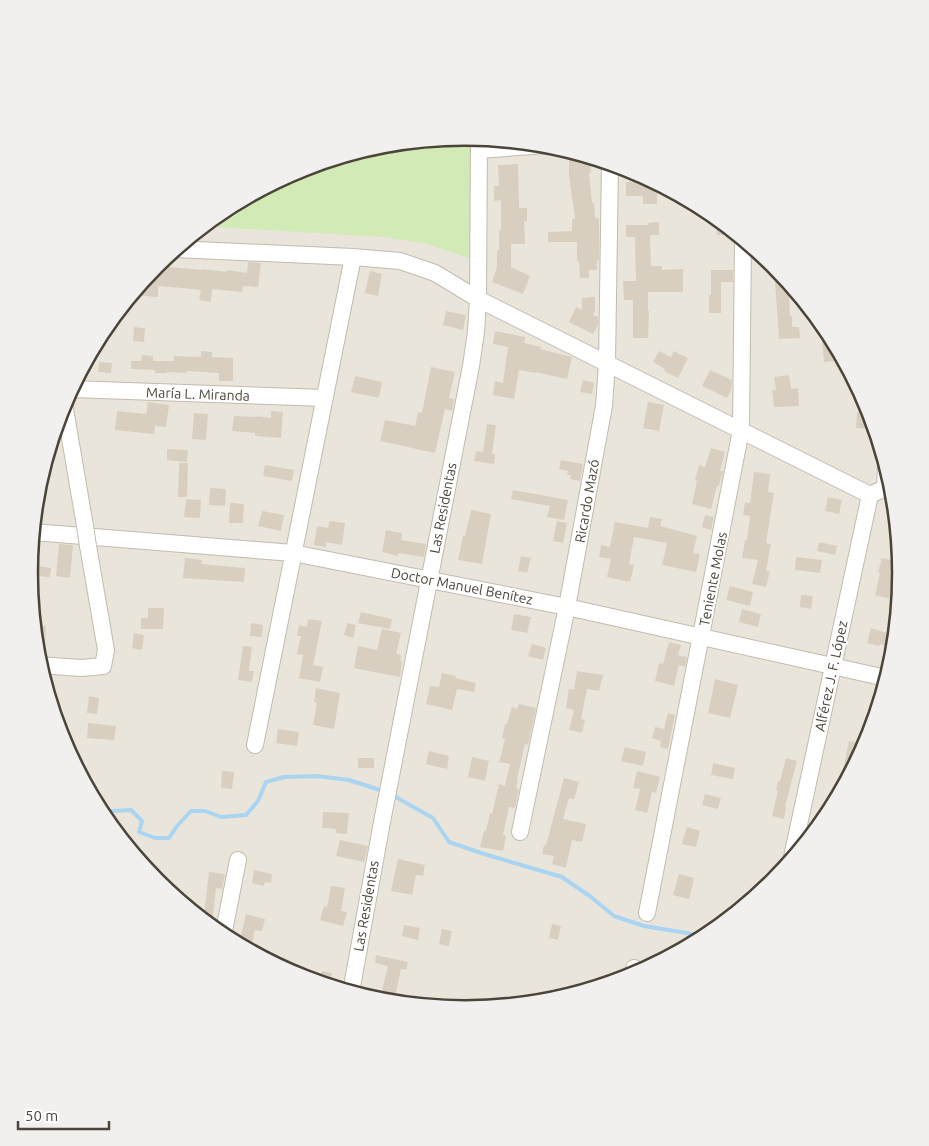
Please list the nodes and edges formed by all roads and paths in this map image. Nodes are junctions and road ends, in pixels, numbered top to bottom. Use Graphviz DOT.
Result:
graph roads {
  1 [pos="479,147"];
  2 [pos="610,172"];
  3 [pos="189,247"];
  4 [pos="743,249"];
  5 [pos="353,258"];
  6 [pos="478,299"];
  7 [pos="607,363"];
  8 [pos="80,389"];
  9 [pos="326,398"];
  10 [pos="67,419"];
  11 [pos="741,430"];
  12 [pos="883,489"];
  13 [pos="870,495"];
  14 [pos="39,533"];
  15 [pos="293,553"];
  16 [pos="429,580"];
  17 [pos="567,607"];
  18 [pos="702,637"];
  19 [pos="48,666"];
  20 [pos="833,667"];
  21 [pos="879,676"];
  22 [pos="255,745"];
  23 [pos="520,832"];
  24 [pos="795,843"];
  25 [pos="238,860"];
  26 [pos="647,913"];
  27 [pos="225,926"];
  28 [pos="351,984"];
  1 -- 6 [label="street, Las Residentas"];
  2 -- 7 [label="street, Ricardo Mazó"];
  3 -- 5 [label="street"];
  4 -- 11 [label="street, Teniente Molas"];
  5 -- 6 [label="street"];
  5 -- 9 [label="street"];
  6 -- 7 [label="street"];
  6 -- 16 [label="street, Las Residentas"];
  7 -- 11 [label="street"];
  7 -- 17 [label="street, Ricardo Mazó"];
  8 -- 9 [label="street, María L. Miranda"];
  9 -- 15 [label="street"];
  10 -- 19 [label="street, bridge"];
  11 -- 13 [label="street"];
  11 -- 18 [label="street, Teniente Molas"];
  12 -- 13 [label="street"];
  13 -- 20 [label="street, Alférez J. F. López"];
  14 -- 15 [label="street, Doctor Manuel Benítez"];
  15 -- 16 [label="street, Doctor Manuel Benítez"];
  15 -- 22 [label="street"];
  16 -- 17 [label="street, Doctor Manuel Benítez"];
  16 -- 28 [label="street, Las Residentas"];
  17 -- 18 [label="street, Doctor Manuel Benítez"];
  17 -- 23 [label="street, Ricardo Mazó"];
  18 -- 20 [label="street, Doctor Manuel Benítez"];
  18 -- 26 [label="street, Teniente Molas"];
  20 -- 21 [label="street, Doctor Manuel Benítez"];
  20 -- 24 [label="street, Alférez J. F. López"];
  25 -- 27 [label="street"];
}
